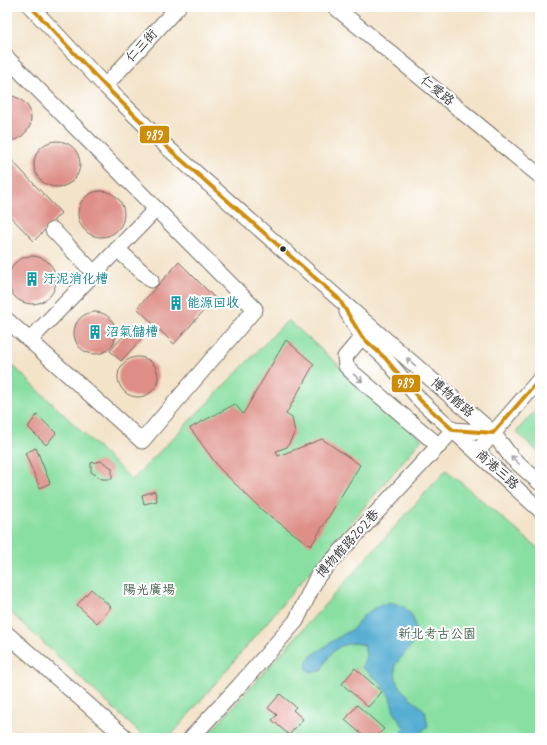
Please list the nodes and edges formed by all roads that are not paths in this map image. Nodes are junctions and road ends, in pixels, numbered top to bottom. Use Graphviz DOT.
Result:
graph roads {
  1 [pos="31,7"];
  2 [pos="178,7"];
  3 [pos="335,7"];
  4 [pos="7,58"];
  5 [pos="105,86"];
  6 [pos="540,176"];
  7 [pos="156,209"];
  8 [pos="53,230"];
  9 [pos="117,249"];
  10 [pos="94,273"];
  11 [pos="151,280"];
  12 [pos="339,299"];
  13 [pos="7,320"];
  14 [pos="362,337"];
  15 [pos="30,340"];
  16 [pos="540,379"];
  17 [pos="453,430"];
  18 [pos="493,433"];
  19 [pos="439,446"];
  20 [pos="477,452"];
  21 [pos="540,483"];
  22 [pos="540,510"];
  23 [pos="7,634"];
  24 [pos="126,738"];
  25 [pos="191,738"];
  1 -- 5 [label="street, 博物館路"];
  2 -- 5 [label="street, 仁三街"];
  3 -- 6 [label="street, 仁愛路"];
  4 -- 7 [label="street"];
  5 -- 12 [label="street, 博物館路"];
  7 -- 9 [label="street"];
  7 -- 15 [label="street"];
  8 -- 10 [label="street"];
  9 -- 10 [label="street"];
  9 -- 11 [label="street"];
  10 -- 15 [label="street"];
  12 -- 14 [label="street, 博物館路"];
  18 -- 12 [label="street, 博物館路, one-way"];
  13 -- 15 [label="street"];
  14 -- 17 [label="street, 博物館路"];
  14 -- 19 [label="street, one-way"];
  16 -- 18 [label="street"];
  17 -- 18 [label="street"];
  17 -- 19 [label="street, 博物館路202巷"];
  17 -- 20 [label="street, 商港三路"];
  18 -- 20 [label="street"];
  21 -- 18 [label="street, 商港三路, one-way"];
  19 -- 25 [label="street, 博物館路202巷"];
  20 -- 22 [label="street, 商港三路"];
  23 -- 24 [label="street"];
}
